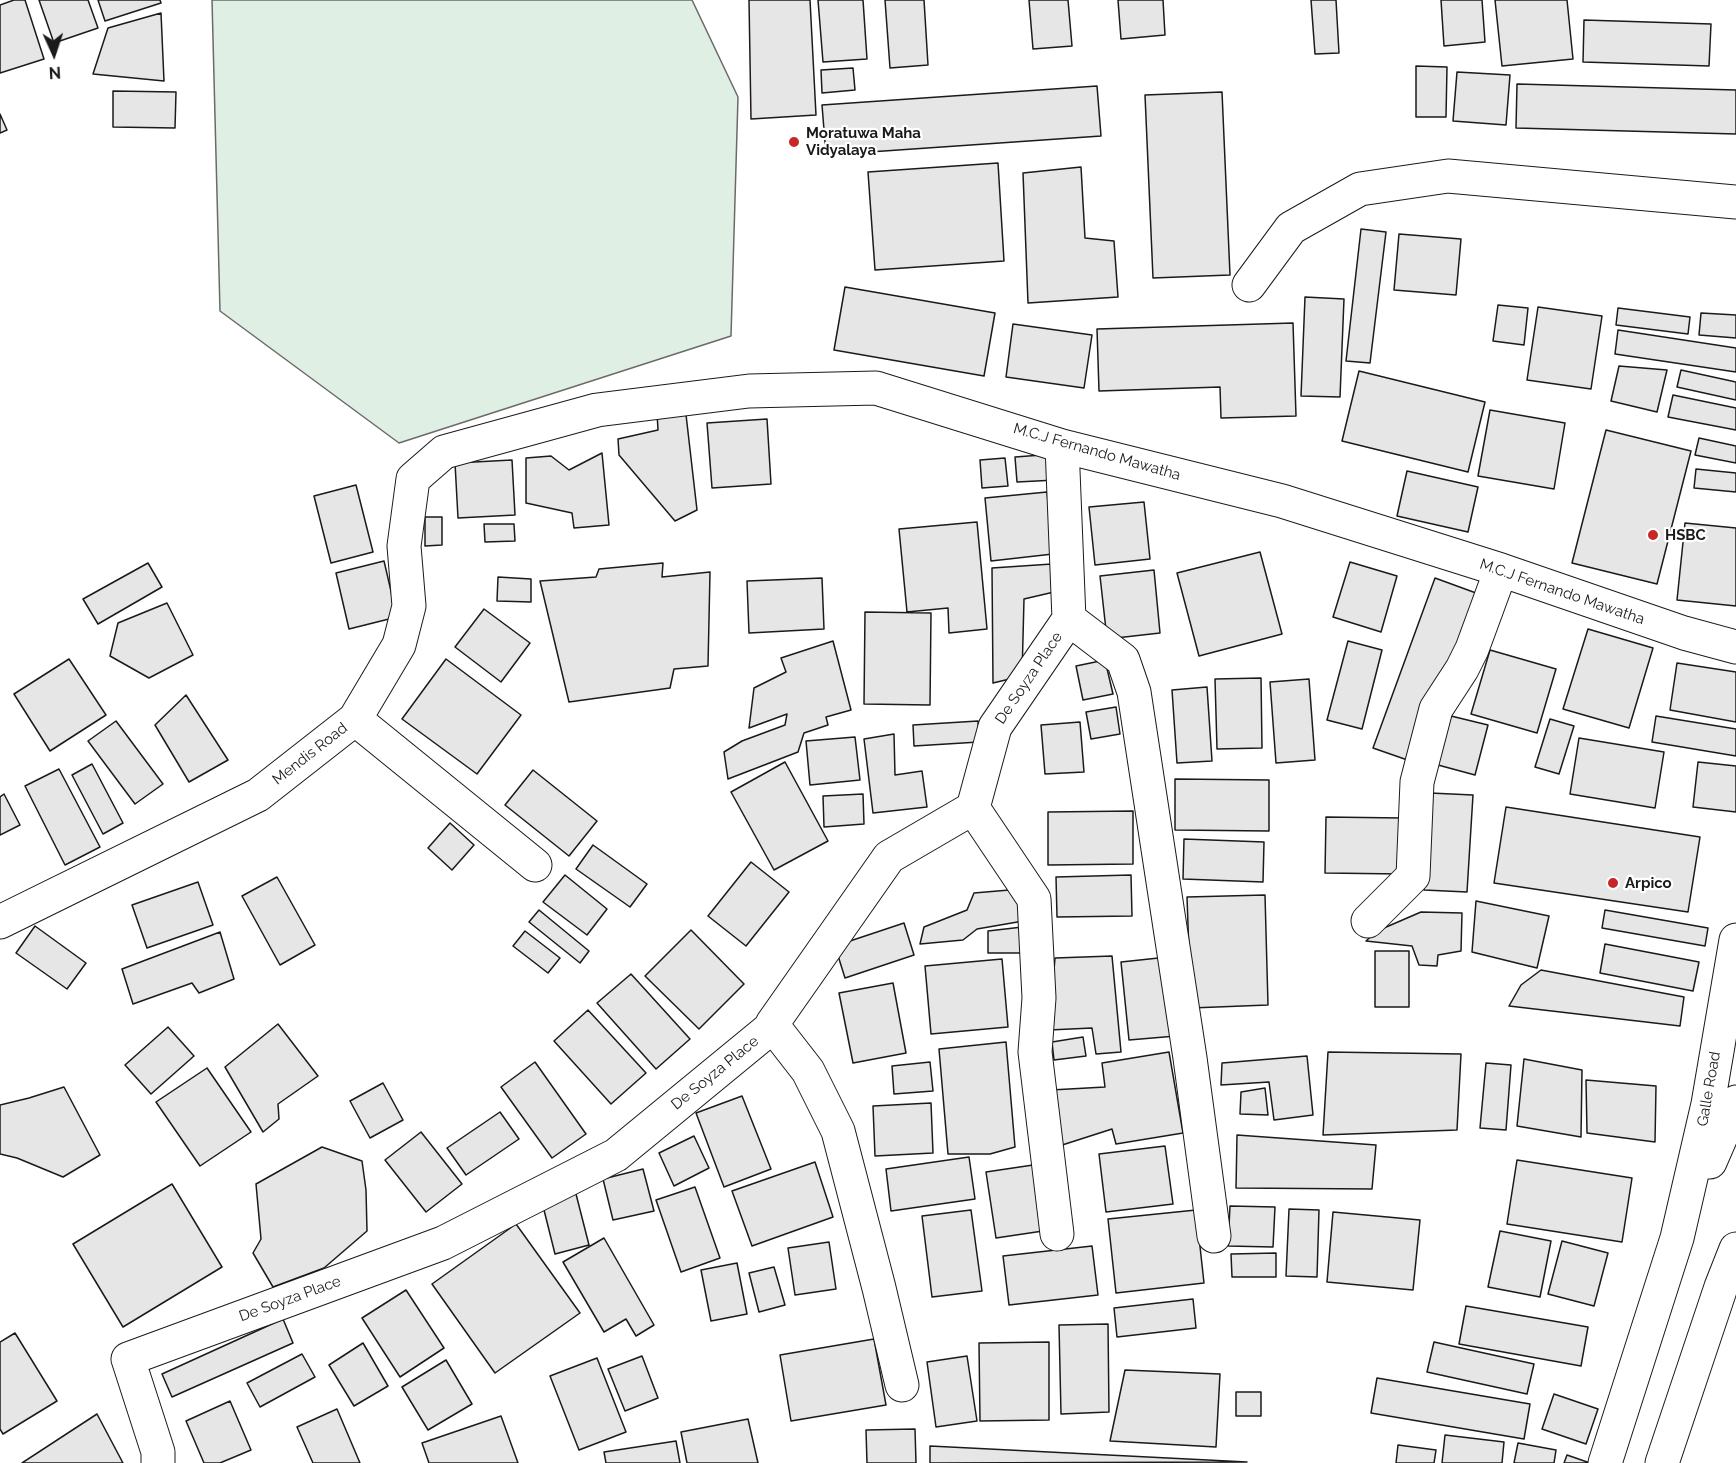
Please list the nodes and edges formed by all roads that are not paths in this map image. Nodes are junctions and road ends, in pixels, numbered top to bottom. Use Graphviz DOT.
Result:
graph roads {
  1 [pos="1736,202"];
  2 [pos="1249,285"];
  3 [pos="1062,446"];
  4 [pos="444,452"];
  5 [pos="1502,570"];
  6 [pos="1069,619"];
  7 [pos="1736,647"];
  8 [pos="355,719"];
  9 [pos="973,808"];
  10 [pos="534,865"];
  11 [pos="1368,921"];
  12 [pos="0,922"];
  13 [pos="1736,940"];
  14 [pos="773,1026"];
  15 [pos="1736,1102"];
  16 [pos="1057,1234"];
  17 [pos="1214,1236"];
  18 [pos="1677,1238"];
  19 [pos="1736,1249"];
  20 [pos="902,1385"];
  21 [pos="158,1463"];
  22 [pos="1605,1463"];
  23 [pos="1662,1463"];
  1 -- 2 [label="main road"];
  3 -- 4 [label="main road, M.C.J Fernando Mawatha"];
  3 -- 5 [label="main road, M.C.J Fernando Mawatha"];
  3 -- 6 [label="main road, De Soyza Place"];
  4 -- 8 [label="main road, Mendis Road"];
  5 -- 7 [label="main road, M.C.J Fernando Mawatha"];
  5 -- 11 [label="main road"];
  6 -- 9 [label="main road, De Soyza Place"];
  6 -- 17 [label="main road"];
  8 -- 10 [label="main road"];
  8 -- 12 [label="main road, Mendis Road"];
  9 -- 14 [label="main road, De Soyza Place"];
  9 -- 16 [label="main road"];
  13 -- 18 [label="main road, Galle Road"];
  14 -- 20 [label="main road"];
  14 -- 21 [label="main road, De Soyza Place"];
  15 -- 18 [label="main road, Galle Road"];
  18 -- 22 [label="main road, Galle Road"];
  19 -- 23 [label="main road"];
}
